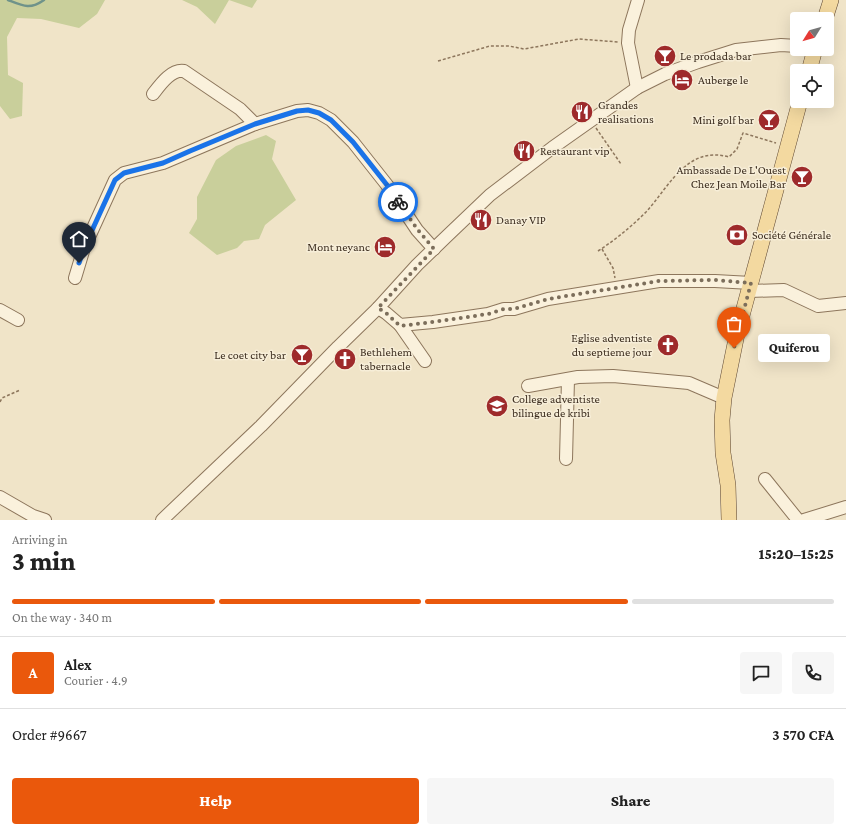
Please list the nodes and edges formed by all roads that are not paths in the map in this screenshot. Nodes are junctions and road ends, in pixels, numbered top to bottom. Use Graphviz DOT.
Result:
graph roads {
  1 [pos="638,0"];
  2 [pos="831,0"];
  3 [pos="827,12"];
  4 [pos="790,46"];
  5 [pos="637,88"];
  6 [pos="153,94"];
  7 [pos="798,108"];
  8 [pos="255,124"];
  9 [pos="434,249"];
  10 [pos="75,278"];
  11 [pos="750,287"];
  12 [pos="846,302"];
  13 [pos="378,308"];
  14 [pos="0,310"];
  15 [pos="18,320"];
  16 [pos="400,326"];
  17 [pos="425,361"];
  18 [pos="568,379"];
  19 [pos="528,386"];
  20 [pos="724,398"];
  21 [pos="566,459"];
  22 [pos="765,479"];
  23 [pos="0,497"];
  24 [pos="846,507"];
  25 [pos="45,520"];
  26 [pos="162,520"];
  27 [pos="729,520"];
  28 [pos="798,520"];
  29 [pos="804,520"];
  1 -- 5 [label="street"];
  2 -- 3 [label="main road"];
  4 -- 5 [label="street"];
  5 -- 9 [label="street"];
  6 -- 8 [label="street"];
  7 -- 11 [label="main road"];
  8 -- 9 [label="street"];
  8 -- 10 [label="street"];
  9 -- 13 [label="street"];
  11 -- 12 [label="street"];
  11 -- 16 [label="street"];
  11 -- 20 [label="main road"];
  13 -- 16 [label="street"];
  13 -- 26 [label="street"];
  14 -- 15 [label="street"];
  16 -- 17 [label="street"];
  18 -- 19 [label="street"];
  18 -- 20 [label="street"];
  18 -- 21 [label="street"];
  20 -- 27 [label="main road"];
  22 -- 28 [label="street"];
  23 -- 25 [label="street"];
  24 -- 29 [label="street"];
}
